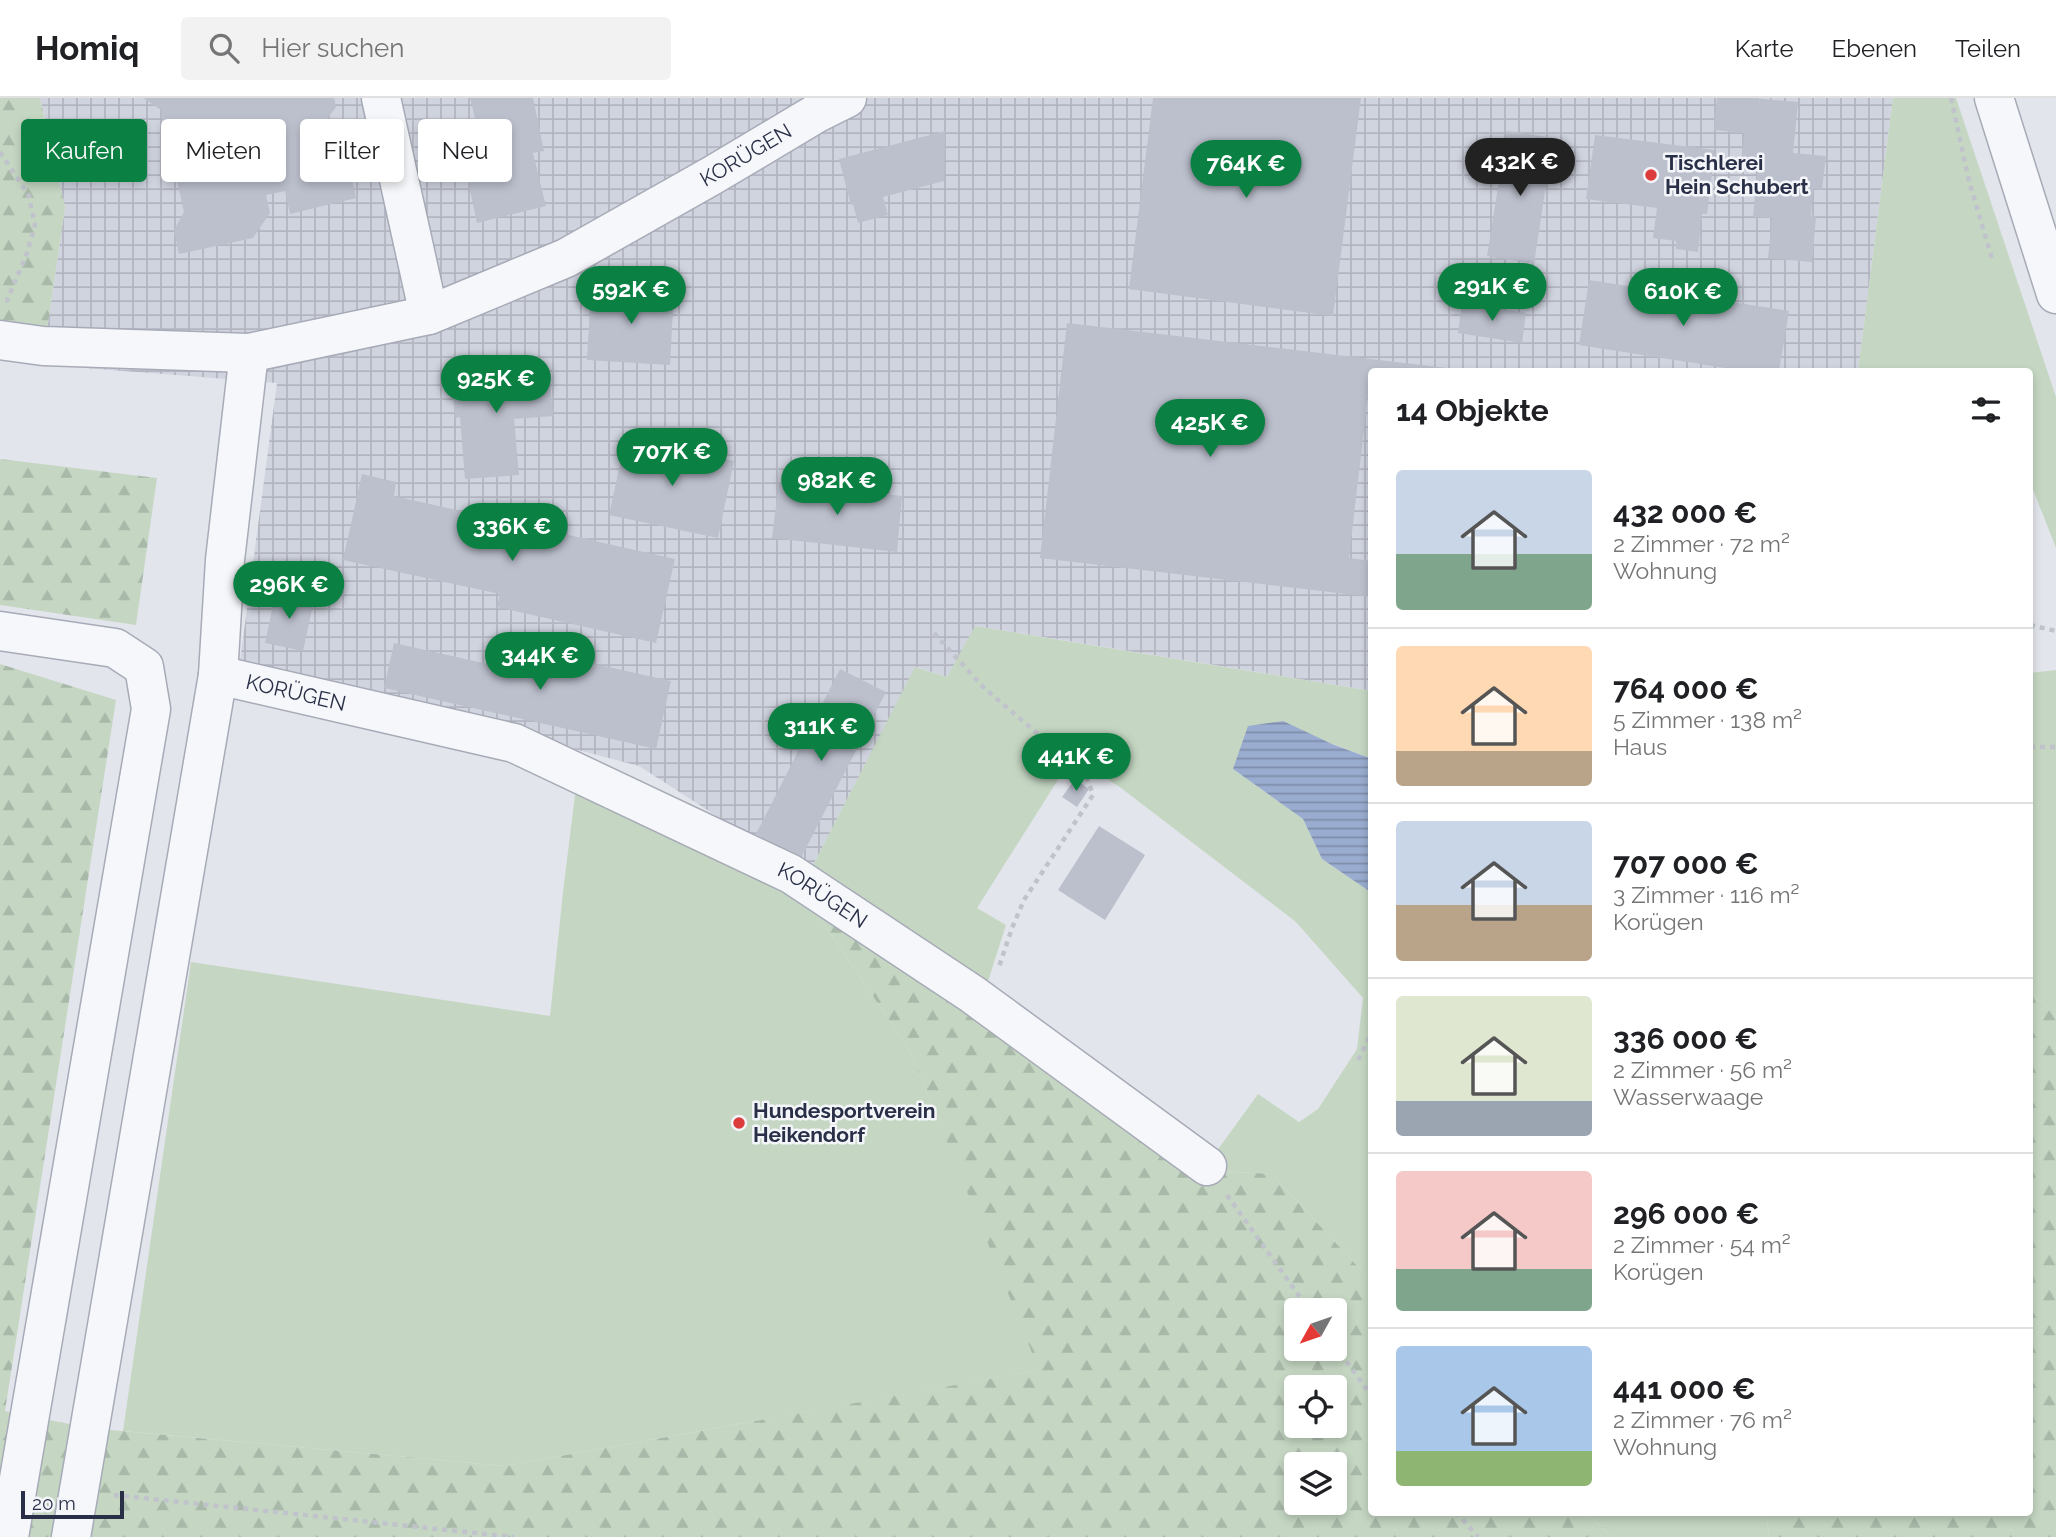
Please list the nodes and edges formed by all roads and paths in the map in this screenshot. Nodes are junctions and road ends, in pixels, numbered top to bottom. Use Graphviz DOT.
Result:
graph roads {
  1 [pos="381,98"];
  2 [pos="1951,98"];
  3 [pos="1994,98"];
  4 [pos="824,103"];
  5 [pos="0,152"];
  6 [pos="1993,262"];
  7 [pos="2056,294"];
  8 [pos="429,316"];
  9 [pos="0,340"];
  10 [pos="43,346"];
  11 [pos="249,353"];
  12 [pos="2033,626"];
  13 [pos="0,631"];
  14 [pos="2056,631"];
  15 [pos="934,633"];
  16 [pos="218,675"];
  17 [pos="2033,747"];
  18 [pos="2056,747"];
  19 [pos="986,1005"];
  20 [pos="1368,1040"];
  21 [pos="1358,1060"];
  22 [pos="1207,1166"];
  23 [pos="1301,1298"];
  24 [pos="1347,1362"];
  25 [pos="1368,1390"];
  26 [pos="78,1492"];
  27 [pos="1460,1516"];
  28 [pos="9,1537"];
  29 [pos="71,1537"];
  30 [pos="514,1537"];
  31 [pos="1478,1537"];
  1 -- 8 [label="street"];
  2 -- 6 [label="path"];
  3 -- 7 [label="street"];
  4 -- 8 [label="street, KORÜGEN"];
  5 -- 10 [label="path"];
  8 -- 11 [label="street, KORÜGEN"];
  9 -- 10 [label="street, KORÜGEN"];
  10 -- 11 [label="street, KORÜGEN"];
  11 -- 16 [label="street"];
  12 -- 14 [label="path"];
  13 -- 28 [label="street"];
  15 -- 19 [label="path"];
  16 -- 19 [label="street, KORÜGEN"];
  16 -- 26 [label="street"];
  17 -- 18 [label="path"];
  19 -- 22 [label="street, KORÜGEN"];
  20 -- 21 [label="path"];
  22 -- 23 [label="path"];
  24 -- 25 [label="path"];
  26 -- 29 [label="street"];
  26 -- 30 [label="path"];
  27 -- 31 [label="path"];
}
